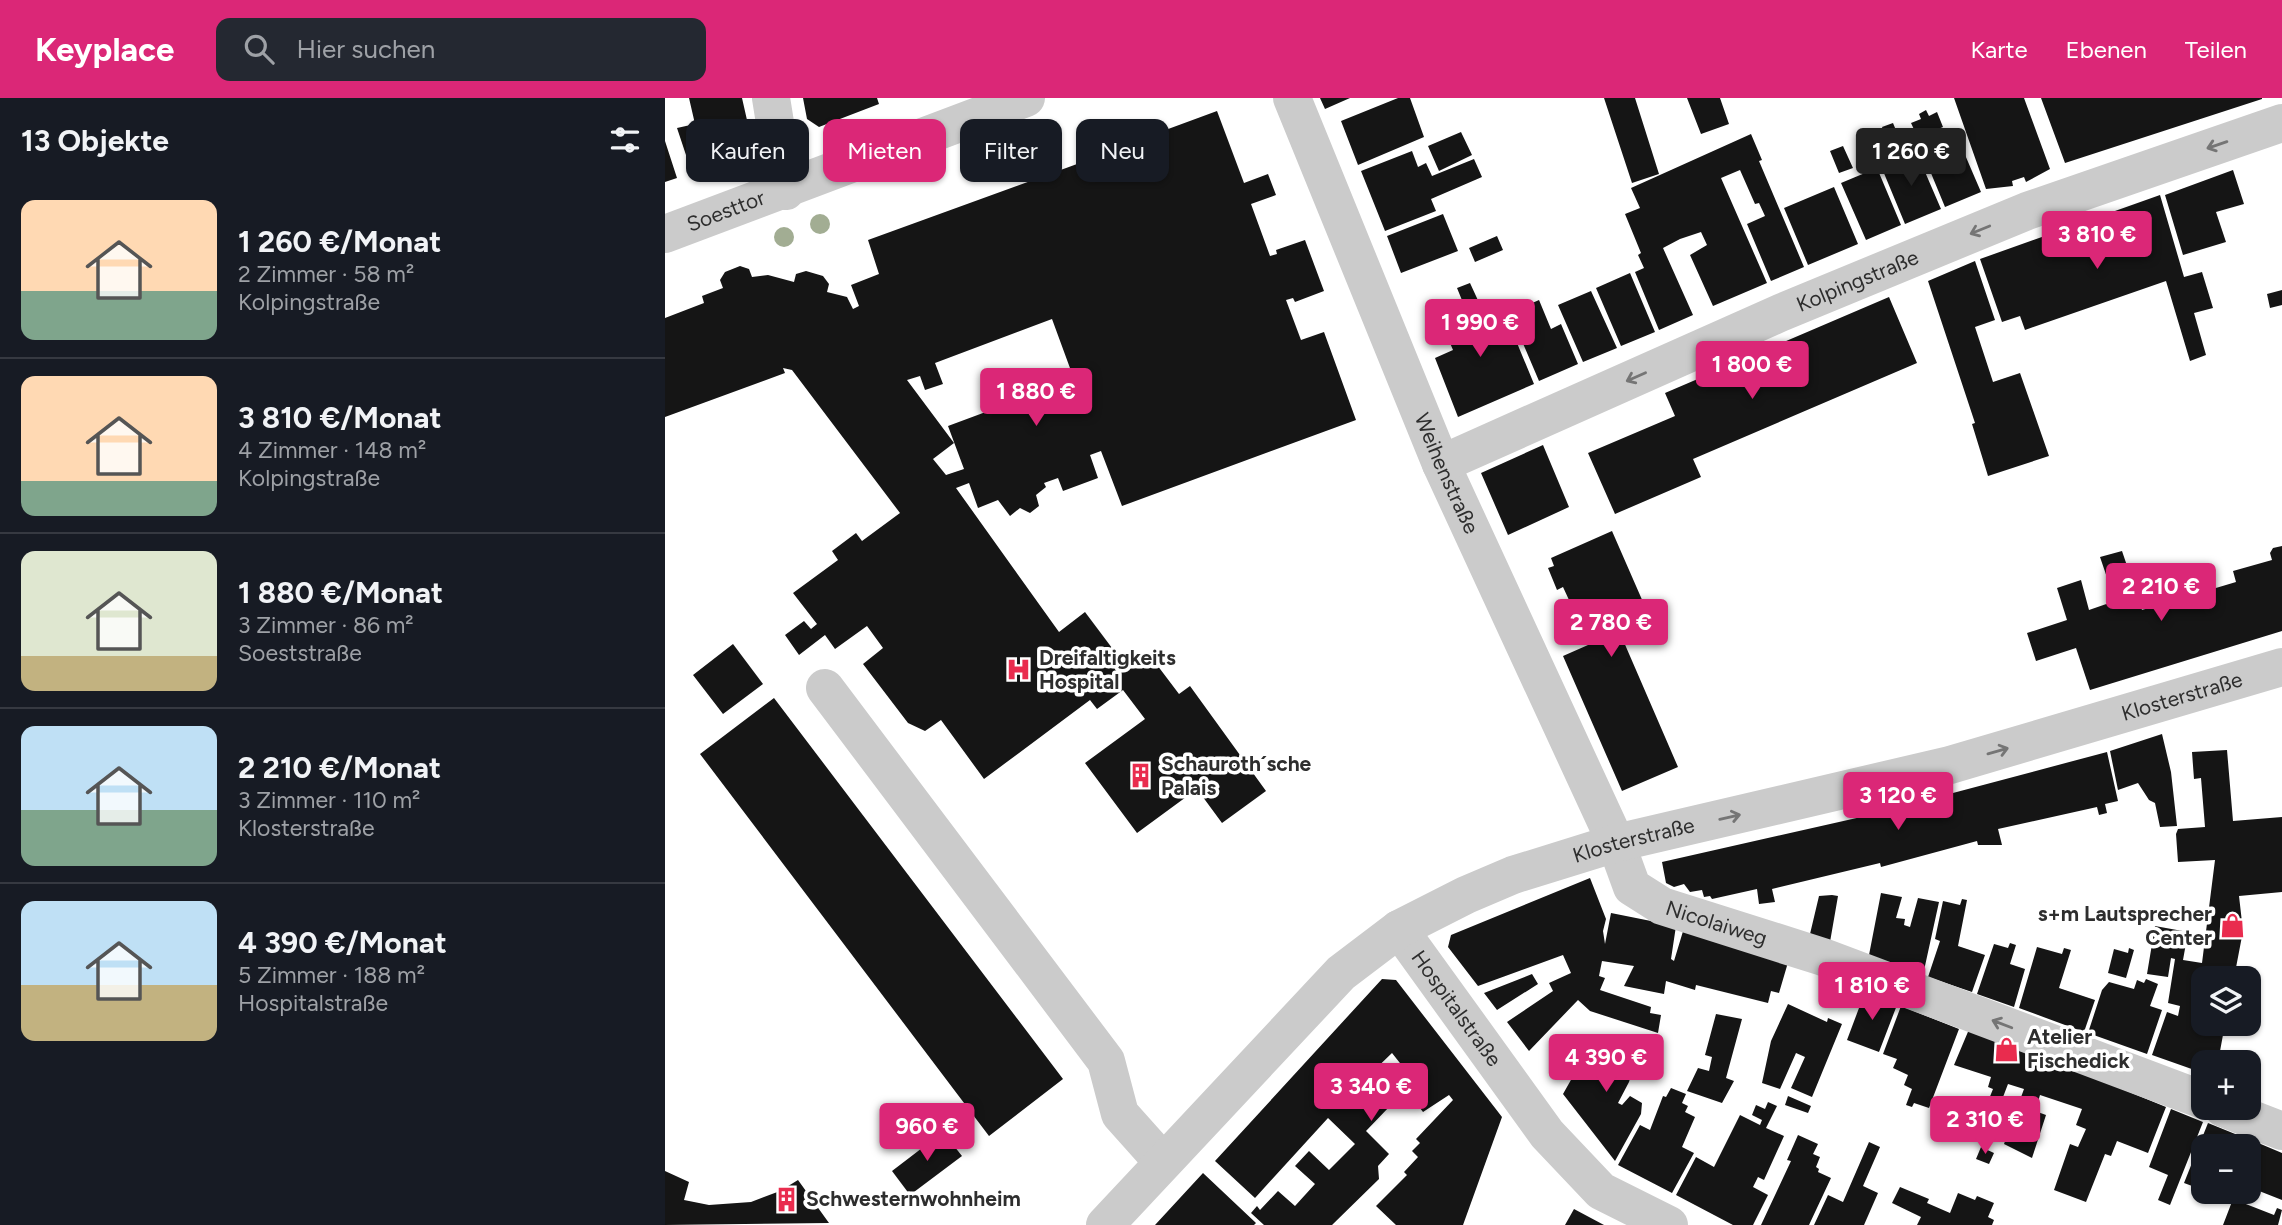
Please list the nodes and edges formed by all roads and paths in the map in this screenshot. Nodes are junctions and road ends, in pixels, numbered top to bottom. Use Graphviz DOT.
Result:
graph roads {
  1 [pos="771,98"];
  2 [pos="1026,98"];
  3 [pos="1293,98"];
  4 [pos="2282,123"];
  5 [pos="786,191"];
  6 [pos="665,234"];
  7 [pos="1441,464"];
  8 [pos="2282,667"];
  9 [pos="825,688"];
  10 [pos="1616,843"];
  11 [pos="1399,929"];
  12 [pos="2191,1095"];
  13 [pos="2254,1120"];
  14 [pos="2282,1131"];
  15 [pos="1162,1161"];
  16 [pos="1105,1225"];
  17 [pos="1669,1225"];
  1 -- 5 [label="street"];
  2 -- 5 [label="street, Soesttor"];
  3 -- 7 [label="street, Weihenstraße"];
  4 -- 7 [label="street, Kolpingstraße, one-way"];
  5 -- 6 [label="street, Soesttor"];
  7 -- 10 [label="street, Weihenstraße"];
  10 -- 8 [label="street, Klosterstraße, one-way"];
  9 -- 15 [label="street"];
  10 -- 11 [label="street, Klosterstraße"];
  12 -- 10 [label="street, Nicolaiweg, one-way"];
  11 -- 15 [label="street, Klosterstraße"];
  11 -- 17 [label="street, Hospitalstraße"];
  13 -- 14 [label="street"];
  15 -- 16 [label="street, Klosterstraße"];
}
